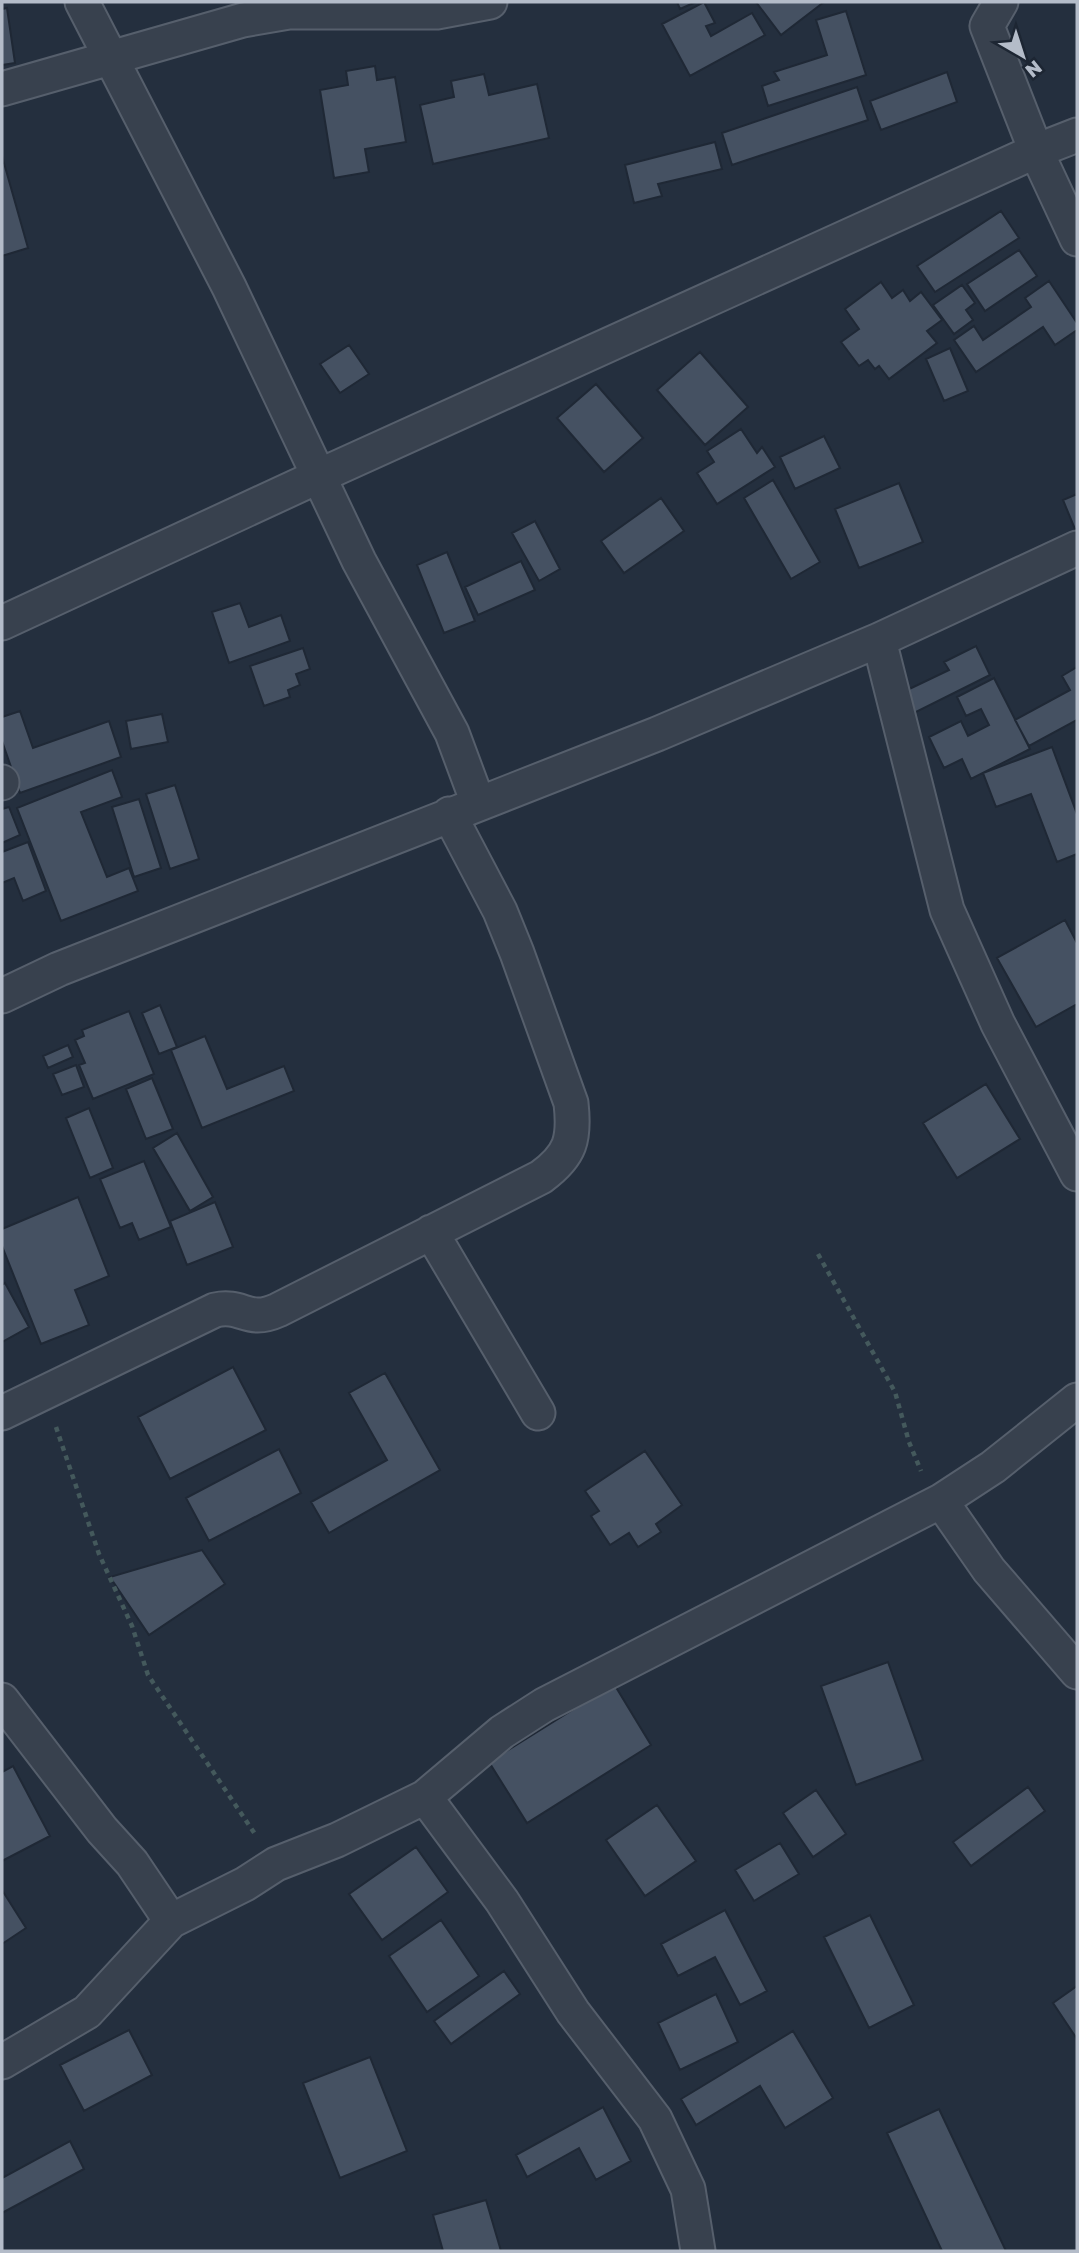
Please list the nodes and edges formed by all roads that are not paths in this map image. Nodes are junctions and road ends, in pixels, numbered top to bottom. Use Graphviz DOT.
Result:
graph roads {
  1 [pos="82,2"];
  2 [pos="490,2"];
  3 [pos="1001,2"];
  4 [pos="245,11"];
  5 [pos="112,58"];
  6 [pos="2,89"];
  7 [pos="1077,135"];
  8 [pos="1036,151"];
  9 [pos="1077,239"];
  10 [pos="319,476"];
  11 [pos="1077,548"];
  12 [pos="2,624"];
  13 [pos="879,640"];
  14 [pos="464,808"];
  15 [pos="2,996"];
  16 [pos="1077,1174"];
  17 [pos="431,1233"];
  18 [pos="1077,1400"];
  19 [pos="2,1413"];
  20 [pos="538,1413"];
  21 [pos="941,1500"];
  22 [pos="1077,1672"];
  23 [pos="2,1700"];
  24 [pos="425,1797"];
  25 [pos="171,1922"];
  26 [pos="2,2062"];
  27 [pos="698,2251"];
  1 -- 5 [label="street"];
  2 -- 4 [label="street"];
  3 -- 8 [label="street"];
  4 -- 5 [label="street"];
  5 -- 6 [label="street"];
  5 -- 10 [label="street"];
  7 -- 8 [label="street"];
  8 -- 9 [label="street"];
  8 -- 10 [label="street"];
  10 -- 12 [label="street"];
  10 -- 14 [label="street"];
  11 -- 13 [label="street"];
  13 -- 14 [label="street"];
  13 -- 16 [label="street"];
  14 -- 15 [label="street"];
  14 -- 17 [label="street"];
  17 -- 19 [label="street"];
  17 -- 20 [label="street"];
  18 -- 21 [label="street"];
  21 -- 22 [label="street"];
  21 -- 24 [label="street"];
  23 -- 25 [label="street"];
  24 -- 25 [label="street"];
  24 -- 27 [label="street"];
  25 -- 26 [label="street"];
}
